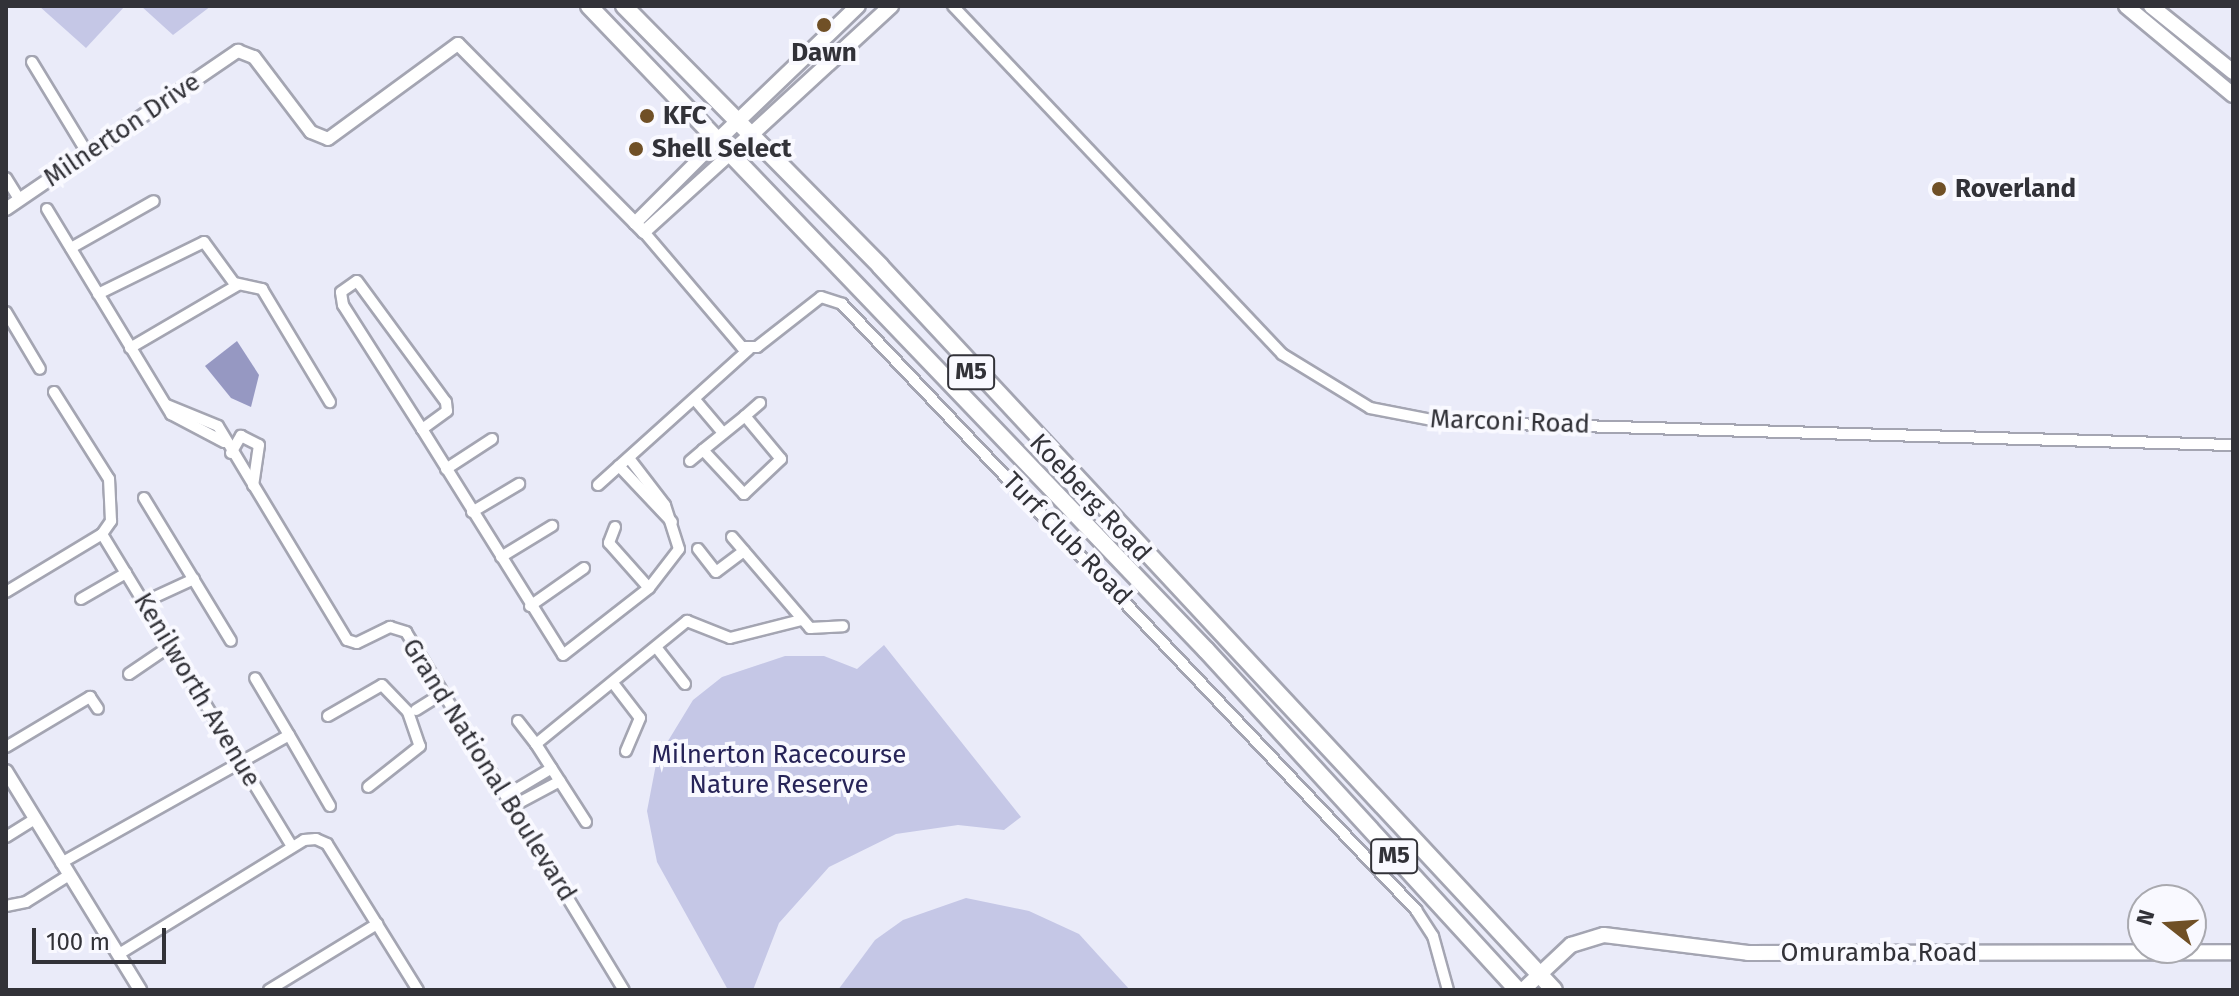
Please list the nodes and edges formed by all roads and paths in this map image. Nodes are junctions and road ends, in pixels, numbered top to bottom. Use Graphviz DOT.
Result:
graph roads {
  1 [pos="589,6"];
  2 [pos="624,6"];
  3 [pos="858,6"];
  4 [pos="891,6"];
  5 [pos="953,6"];
  6 [pos="2126,6"];
  7 [pos="2151,6"];
  8 [pos="32,62"];
  9 [pos="2233,72"];
  10 [pos="2233,95"];
  11 [pos="739,120"];
  12 [pos="752,135"];
  13 [pos="717,141"];
  14 [pos="88,154"];
  15 [pos="730,154"];
  16 [pos="6,178"];
  17 [pos="20,200"];
  18 [pos="154,201"];
  19 [pos="6,209"];
  20 [pos="47,209"];
  21 [pos="639,227"];
  22 [pos="71,248"];
  23 [pos="238,285"];
  24 [pos="98,294"];
  25 [pos="6,312"];
  26 [pos="130,348"];
  27 [pos="749,349"];
  28 [pos="40,369"];
  29 [pos="54,392"];
  30 [pos="696,401"];
  31 [pos="330,402"];
  32 [pos="760,403"];
  33 [pos="745,416"];
  34 [pos="422,429"];
  35 [pos="723,433"];
  36 [pos="492,439"];
  37 [pos="2233,445"];
  38 [pos="228,448"];
  39 [pos="703,450"];
  40 [pos="629,458"];
  41 [pos="690,461"];
  42 [pos="619,466"];
  43 [pos="446,469"];
  44 [pos="519,484"];
  45 [pos="598,485"];
  46 [pos="253,489"];
  47 [pos="144,498"];
  48 [pos="472,512"];
  49 [pos="672,522"];
  50 [pos="552,526"];
  51 [pos="615,527"];
  52 [pos="102,534"];
  53 [pos="732,537"];
  54 [pos="698,549"];
  55 [pos="744,551"];
  56 [pos="501,557"];
  57 [pos="584,568"];
  58 [pos="126,573"];
  59 [pos="194,579"];
  60 [pos="649,588"];
  61 [pos="6,592"];
  62 [pos="81,599"];
  63 [pos="144,602"];
  64 [pos="530,606"];
  65 [pos="801,620"];
  66 [pos="843,626"];
  67 [pos="231,641"];
  68 [pos="170,646"];
  69 [pos="656,647"];
  70 [pos="129,674"];
  71 [pos="255,678"];
  72 [pos="613,683"];
  73 [pos="685,684"];
  74 [pos="443,693"];
  75 [pos="98,709"];
  76 [pos="416,710"];
  77 [pos="328,716"];
  78 [pos="518,721"];
  79 [pos="289,735"];
  80 [pos="536,744"];
  81 [pos="6,747"];
  82 [pos="626,751"];
  83 [pos="238,758"];
  84 [pos="552,768"];
  85 [pos="6,772"];
  86 [pos="560,781"];
  87 [pos="368,787"];
  88 [pos="507,795"];
  89 [pos="330,806"];
  90 [pos="513,806"];
  91 [pos="35,819"];
  92 [pos="586,822"];
  93 [pos="6,837"];
  94 [pos="292,847"];
  95 [pos="65,869"];
  96 [pos="6,906"];
  97 [pos="377,924"];
  98 [pos="2233,952"];
  99 [pos="119,954"];
  100 [pos="1539,974"];
  101 [pos="140,990"];
  102 [pos="269,990"];
  103 [pos="418,990"];
  104 [pos="624,990"];
  105 [pos="1448,990"];
  106 [pos="1520,990"];
  107 [pos="1554,990"];
  1 -- 13 [label="main road, Koeberg Road / M5"];
  2 -- 11 [label="main road, Koeberg Road / M5"];
  3 -- 11 [label="main road"];
  4 -- 12 [label="main road"];
  5 -- 37 [label="street, Marconi Road"];
  6 -- 10 [label="main road"];
  7 -- 9 [label="main road"];
  8 -- 14 [label="street"];
  11 -- 12 [label="main road, Koeberg Road / M5"];
  11 -- 13 [label="main road"];
  12 -- 15 [label="main road"];
  12 -- 100 [label="main road, Koeberg Road / M5"];
  13 -- 15 [label="main road, Koeberg Road / M5"];
  13 -- 21 [label="street"];
  14 -- 17 [label="street, Milnerton Drive"];
  14 -- 21 [label="street, Milnerton Drive"];
  15 -- 21 [label="street"];
  15 -- 106 [label="main road, Koeberg Road / M5"];
  16 -- 17 [label="street"];
  17 -- 19 [label="street, Milnerton Drive"];
  18 -- 22 [label="street"];
  20 -- 22 [label="street"];
  21 -- 27 [label="street"];
  22 -- 24 [label="street"];
  23 -- 24 [label="street"];
  23 -- 26 [label="street"];
  23 -- 31 [label="street"];
  24 -- 26 [label="street"];
  25 -- 28 [label="street"];
  26 -- 38 [label="street"];
  27 -- 30 [label="street"];
  27 -- 105 [label="street, Turf Club Road"];
  29 -- 52 [label="street"];
  30 -- 35 [label="street"];
  30 -- 40 [label="street"];
  32 -- 33 [label="street"];
  33 -- 35 [label="street"];
  33 -- 39 [label="street"];
  34 -- 34 [label="street"];
  34 -- 43 [label="street"];
  35 -- 39 [label="street"];
  36 -- 43 [label="street"];
  38 -- 46 [label="street, Grand National Boulevard"];
  38 -- 46 [label="street"];
  39 -- 41 [label="street"];
  40 -- 42 [label="street"];
  40 -- 49 [label="street"];
  42 -- 45 [label="street"];
  42 -- 49 [label="street"];
  43 -- 48 [label="street"];
  44 -- 48 [label="street"];
  46 -- 74 [label="street, Grand National Boulevard"];
  47 -- 59 [label="street"];
  48 -- 56 [label="street"];
  49 -- 60 [label="street"];
  50 -- 56 [label="street"];
  51 -- 60 [label="street"];
  52 -- 58 [label="street, Kenilworth Avenue"];
  52 -- 61 [label="street"];
  53 -- 55 [label="street"];
  54 -- 55 [label="street"];
  55 -- 65 [label="street"];
  56 -- 64 [label="street"];
  57 -- 64 [label="street"];
  58 -- 62 [label="street"];
  58 -- 63 [label="street, Kenilworth Avenue"];
  59 -- 63 [label="street"];
  59 -- 67 [label="street"];
  60 -- 64 [label="street"];
  63 -- 68 [label="street, Kenilworth Avenue"];
  65 -- 66 [label="street"];
  65 -- 69 [label="street"];
  68 -- 70 [label="street"];
  68 -- 83 [label="street, Kenilworth Avenue"];
  69 -- 72 [label="street"];
  69 -- 73 [label="street"];
  71 -- 79 [label="street"];
  72 -- 80 [label="street"];
  72 -- 82 [label="street"];
  74 -- 76 [label="street"];
  74 -- 88 [label="street, Grand National Boulevard"];
  75 -- 81 [label="street"];
  77 -- 87 [label="street"];
  78 -- 80 [label="street"];
  79 -- 83 [label="street"];
  79 -- 89 [label="street"];
  80 -- 84 [label="street"];
  83 -- 94 [label="street, Kenilworth Avenue"];
  83 -- 95 [label="street"];
  84 -- 86 [label="street"];
  84 -- 88 [label="street"];
  85 -- 91 [label="street"];
  86 -- 90 [label="street"];
  86 -- 92 [label="street"];
  88 -- 90 [label="street, Grand National Boulevard"];
  90 -- 104 [label="street, Grand National Boulevard"];
  91 -- 93 [label="street"];
  91 -- 95 [label="street"];
  94 -- 97 [label="street"];
  94 -- 99 [label="street"];
  95 -- 96 [label="street"];
  95 -- 99 [label="street"];
  97 -- 102 [label="street"];
  97 -- 103 [label="street"];
  98 -- 100 [label="main road, Omuramba Road"];
  99 -- 101 [label="street"];
  100 -- 106 [label="main road, Omuramba Road"];
  100 -- 107 [label="main road, Koeberg Road / M5"];
}
